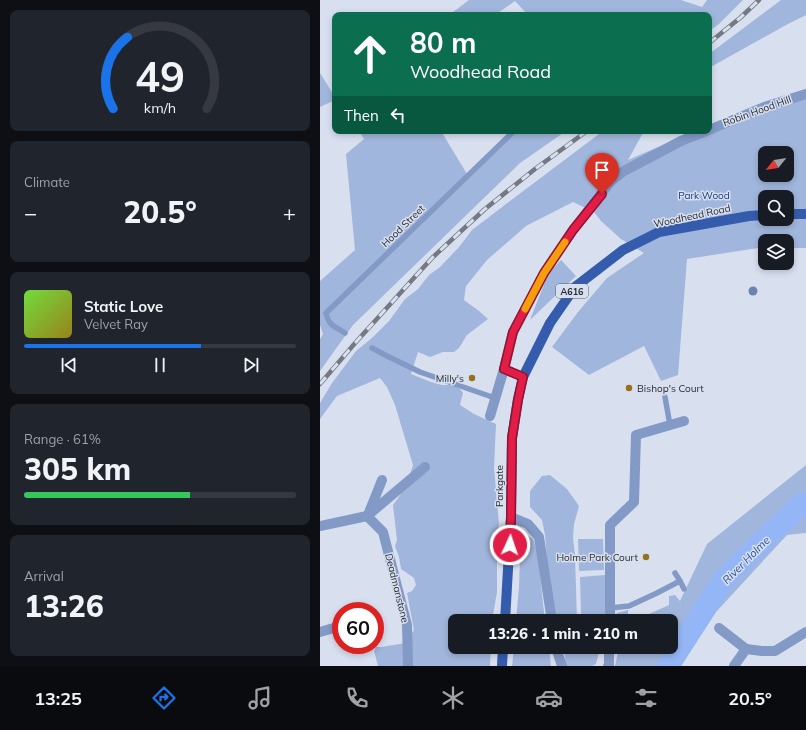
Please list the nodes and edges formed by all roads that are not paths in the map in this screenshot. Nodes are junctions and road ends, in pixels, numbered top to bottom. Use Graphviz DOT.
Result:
graph roads {
  1 [pos="806,94"];
  2 [pos="712,129"];
  3 [pos="511,134"];
  4 [pos="698,134"];
  5 [pos="794,214"];
  6 [pos="806,214"];
  7 [pos="758,215"];
  8 [pos="345,332"];
  9 [pos="372,348"];
  10 [pos="504,369"];
  11 [pos="523,377"];
  12 [pos="665,397"];
  13 [pos="495,398"];
  14 [pos="518,400"];
  15 [pos="490,416"];
  16 [pos="684,421"];
  17 [pos="670,425"];
  18 [pos="425,468"];
  19 [pos="382,480"];
  20 [pos="367,516"];
  21 [pos="511,517"];
  22 [pos="320,526"];
  23 [pos="675,573"];
  24 [pos="680,581"];
  25 [pos="684,589"];
  26 [pos="610,608"];
  27 [pos="505,614"];
  28 [pos="551,614"];
  29 [pos="610,614"];
  30 [pos="719,628"];
  31 [pos="332,629"];
  32 [pos="320,632"];
  33 [pos="806,632"];
  34 [pos="746,649"];
  35 [pos="503,654"];
  36 [pos="558,654"];
  37 [pos="609,654"];
  38 [pos="408,666"];
  39 [pos="502,666"];
  40 [pos="562,666"];
  41 [pos="608,666"];
  42 [pos="734,666"];
  1 -- 2 [label="street, Robin Hood Hill"];
  3 -- 8 [label="lane, Hood Street"];
  4 -- 10 [label="street"];
  5 -- 6 [label="main road"];
  7 -- 11 [label="main road, Woodhead Road / A616"];
  9 -- 13 [label="lane"];
  10 -- 11 [label="street"];
  10 -- 13 [label="street"];
  11 -- 14 [label="main road, Woodhead Road / A616"];
  12 -- 17 [label="lane"];
  13 -- 15 [label="street"];
  14 -- 21 [label="main road, Parkgate / A616"];
  16 -- 17 [label="street"];
  17 -- 26 [label="street"];
  18 -- 20 [label="street"];
  19 -- 20 [label="street"];
  20 -- 22 [label="street"];
  20 -- 38 [label="street, Deadmanstone"];
  21 -- 27 [label="main road, Parkgate / A616"];
  21 -- 28 [label="street"];
  23 -- 24 [label="lane"];
  24 -- 25 [label="lane"];
  24 -- 26 [label="lane"];
  26 -- 29 [label="street"];
  30 -- 34 [label="street"];
  31 -- 32 [label="street"];
  33 -- 34 [label="street"];
  34 -- 42 [label="street"];
  35 -- 39 [label="main road"];
  36 -- 40 [label="street"];
  37 -- 41 [label="street"];
}
